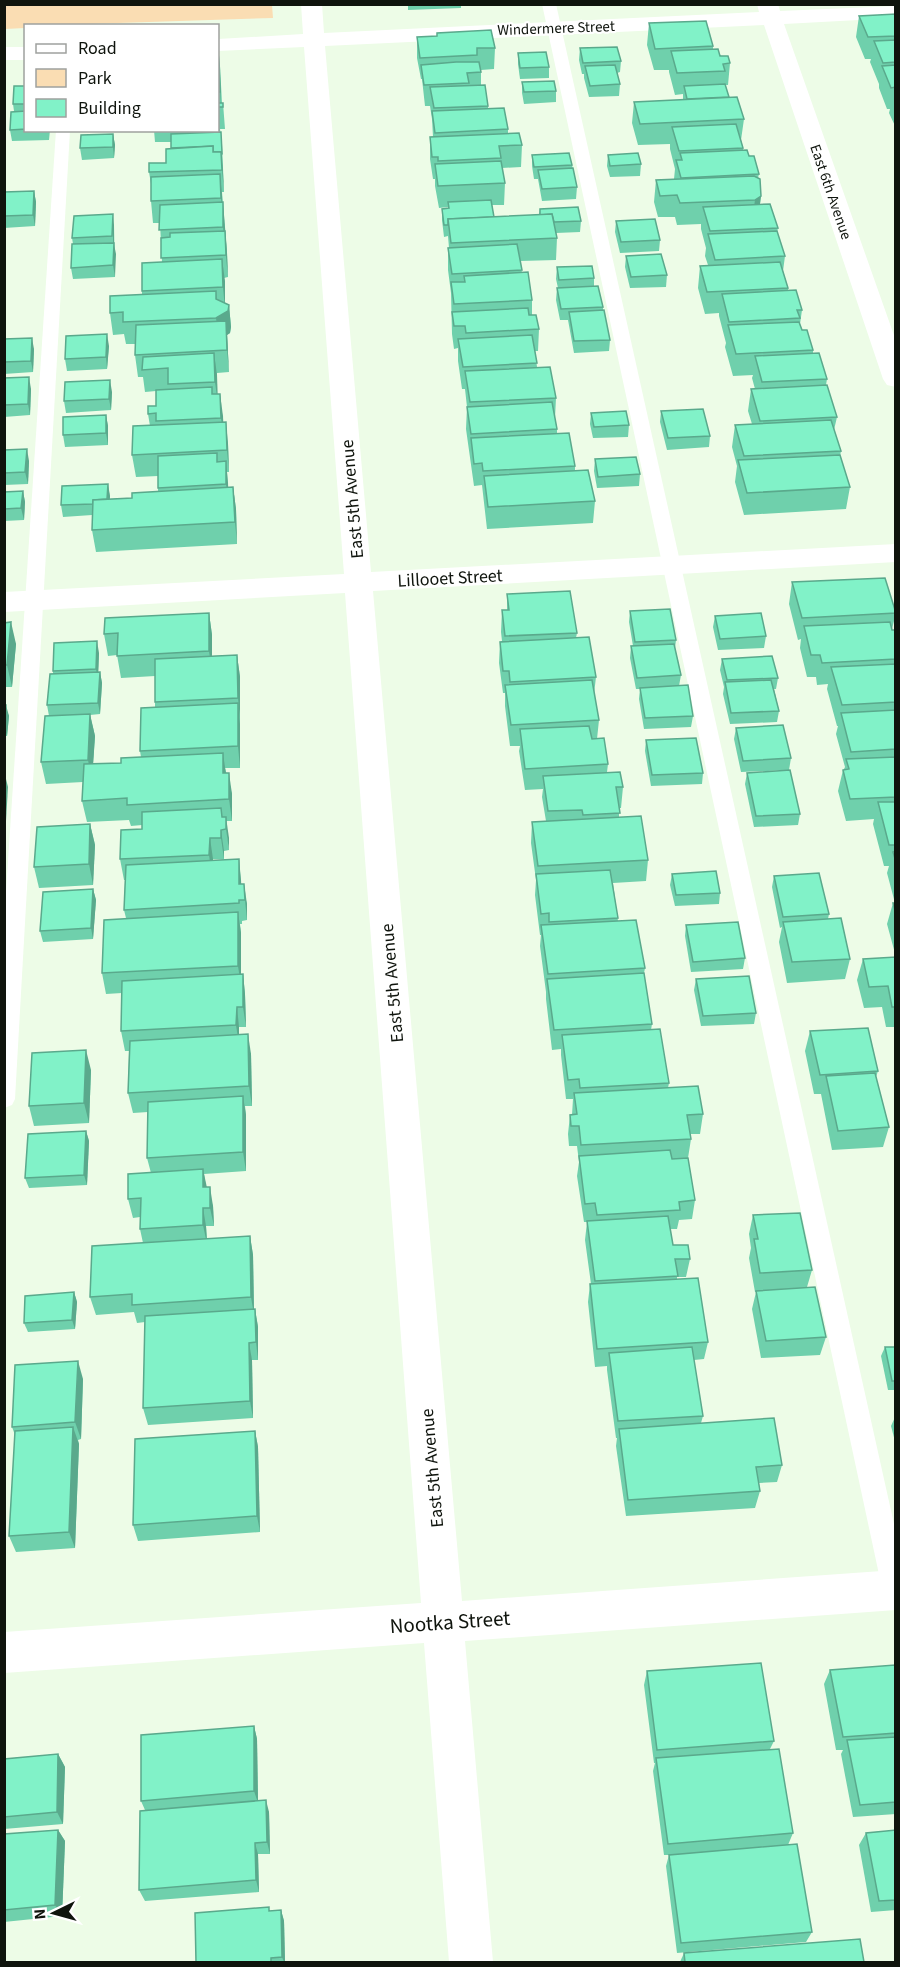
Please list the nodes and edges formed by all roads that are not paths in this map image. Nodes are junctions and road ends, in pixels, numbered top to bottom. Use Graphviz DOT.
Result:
graph roads {
  1 [pos="311,4"];
  2 [pos="549,4"];
  3 [pos="769,11"];
  4 [pos="896,12"];
  5 [pos="554,28"];
  6 [pos="314,40"];
  7 [pos="219,45"];
  8 [pos="24,53"];
  9 [pos="4,54"];
  10 [pos="63,132"];
  11 [pos="896,379"];
  12 [pos="896,553"];
  13 [pos="671,566"];
  14 [pos="360,583"];
  15 [pos="34,601"];
  16 [pos="4,602"];
  17 [pos="4,1099"];
  18 [pos="895,1591"];
  19 [pos="444,1623"];
  20 [pos="4,1653"];
  21 [pos="471,1962"];
  1 -- 6 [label="street, East 5th Avenue"];
  2 -- 5 [label="lane"];
  3 -- 4 [label="street, Windermere Street"];
  3 -- 5 [label="street, Windermere Street"];
  3 -- 11 [label="street, East 6th Avenue"];
  5 -- 6 [label="street, Windermere Street"];
  5 -- 13 [label="lane"];
  6 -- 7 [label="street, Windermere Street"];
  6 -- 14 [label="street, East 5th Avenue"];
  8 -- 9 [label="street"];
  10 -- 15 [label="lane"];
  12 -- 13 [label="street, Lillooet Street"];
  13 -- 14 [label="street, Lillooet Street"];
  13 -- 18 [label="lane"];
  14 -- 15 [label="street, Lillooet Street"];
  14 -- 19 [label="street, East 5th Avenue"];
  15 -- 16 [label="street, Lillooet Street"];
  15 -- 17 [label="lane"];
  18 -- 19 [label="street, Nootka Street"];
  19 -- 20 [label="street, Nootka Street"];
  19 -- 21 [label="street, East 5th Avenue"];
}
